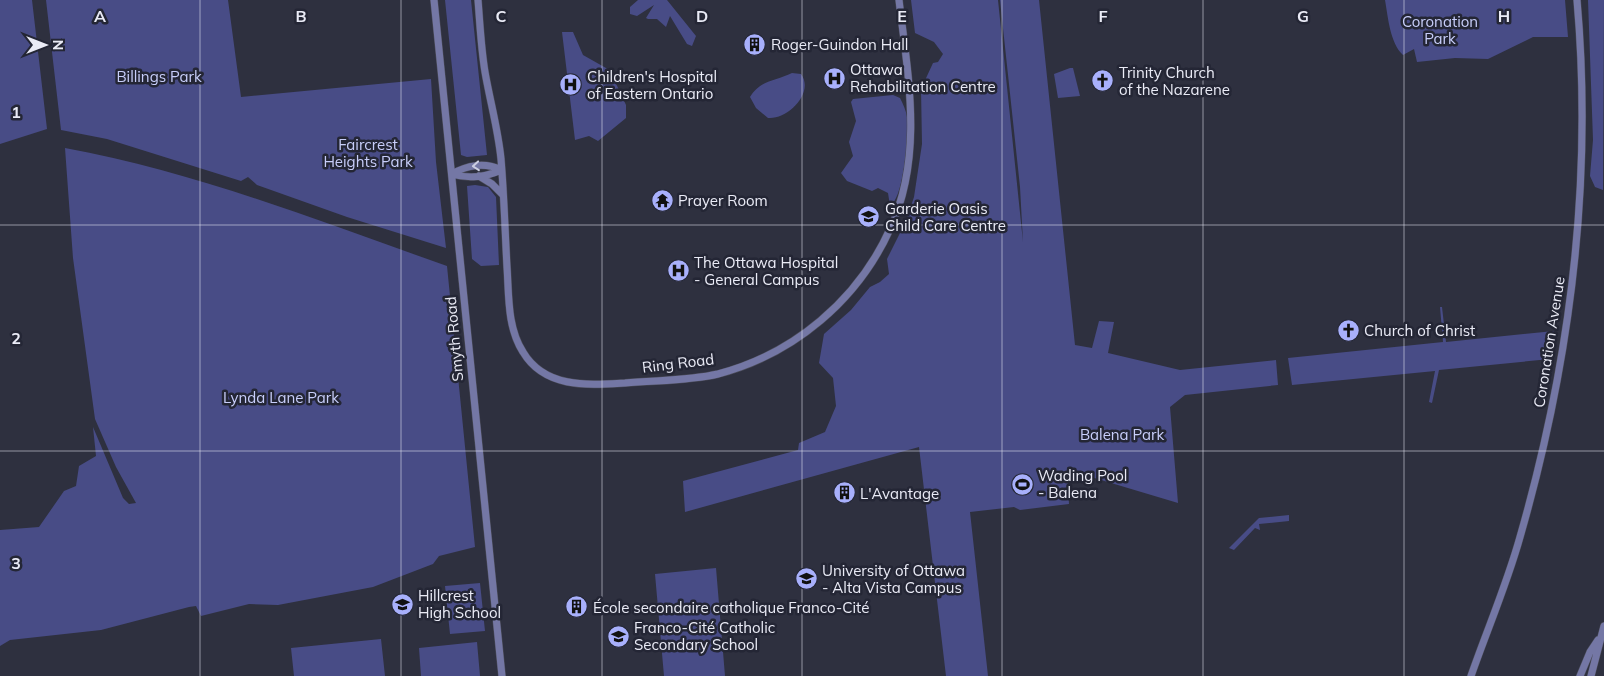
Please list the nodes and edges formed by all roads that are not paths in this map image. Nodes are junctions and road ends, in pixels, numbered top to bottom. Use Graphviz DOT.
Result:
graph roads {
  1 [pos="434,0"];
  2 [pos="478,0"];
  3 [pos="899,0"];
  4 [pos="1577,0"];
  5 [pos="501,170"];
  6 [pos="452,174"];
  7 [pos="479,176"];
  8 [pos="503,195"];
  9 [pos="1604,626"];
  10 [pos="1600,638"];
  11 [pos="502,676"];
  12 [pos="1471,676"];
  13 [pos="1580,676"];
  14 [pos="1590,676"];
  1 -- 6 [label="street, Smyth Road"];
  2 -- 5 [label="street, Ring Road"];
  3 -- 8 [label="street, Ring Road"];
  4 -- 12 [label="street, Coronation Avenue"];
  5 -- 6 [label="street, one-way"];
  5 -- 7 [label="street"];
  5 -- 8 [label="street, Ring Road"];
  6 -- 7 [label="street"];
  6 -- 11 [label="street, Smyth Road"];
  7 -- 8 [label="street"];
  9 -- 10 [label="street"];
  10 -- 13 [label="street"];
  10 -- 14 [label="street"];
}
